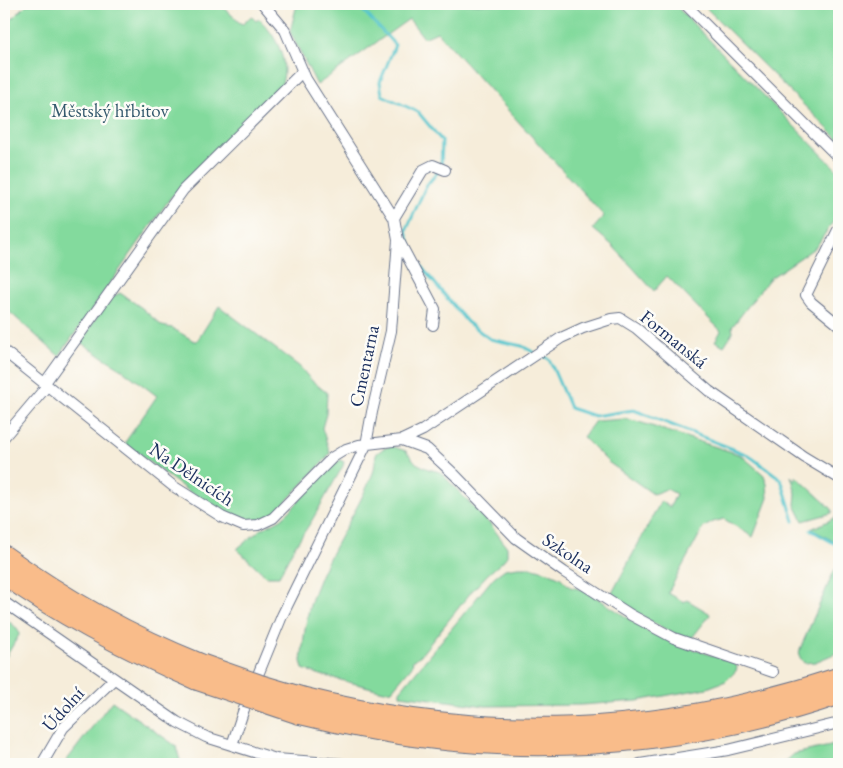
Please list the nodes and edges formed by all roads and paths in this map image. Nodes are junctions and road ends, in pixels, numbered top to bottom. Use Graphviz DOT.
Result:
graph roads {
  1 [pos="263,4"];
  2 [pos="685,4"];
  3 [pos="303,71"];
  4 [pos="839,158"];
  5 [pos="445,170"];
  6 [pos="394,218"];
  7 [pos="839,228"];
  8 [pos="398,240"];
  9 [pos="839,325"];
  10 [pos="433,326"];
  11 [pos="4,351"];
  12 [pos="46,385"];
  13 [pos="423,430"];
  14 [pos="4,437"];
  15 [pos="402,440"];
  16 [pos="366,446"];
  17 [pos="427,449"];
  18 [pos="839,478"];
  19 [pos="4,555"];
  20 [pos="4,575"];
  21 [pos="4,602"];
  22 [pos="199,672"];
  23 [pos="773,672"];
  24 [pos="839,677"];
  25 [pos="114,680"];
  26 [pos="839,695"];
  27 [pos="300,706"];
  28 [pos="839,722"];
  29 [pos="232,746"];
  30 [pos="42,764"];
  31 [pos="323,764"];
  32 [pos="344,764"];
  33 [pos="640,764"];
  1 -- 3 [label="street, Cmentarna"];
  2 -- 4 [label="street"];
  3 -- 6 [label="street, Cmentarna"];
  3 -- 12 [label="street"];
  5 -- 6 [label="street"];
  6 -- 8 [label="street, Cmentarna"];
  7 -- 9 [label="street"];
  8 -- 10 [label="street"];
  8 -- 16 [label="street, Cmentarna"];
  11 -- 12 [label="street, Na Dělnicích"];
  12 -- 14 [label="street"];
  12 -- 16 [label="street, Na Dělnicích"];
  13 -- 15 [label="street, Formanská"];
  13 -- 17 [label="street"];
  13 -- 18 [label="street, Formanská"];
  15 -- 16 [label="street, Szkolna"];
  15 -- 17 [label="street, Szkolna"];
  16 -- 29 [label="street, Cmentarna"];
  17 -- 23 [label="street, Szkolna"];
  19 -- 22 [label="highway"];
  20 -- 22 [label="highway"];
  21 -- 25 [label="street"];
  22 -- 27 [label="highway, bridge"];
  24 -- 27 [label="highway"];
  25 -- 29 [label="street"];
  25 -- 30 [label="street, Údolní"];
  26 -- 27 [label="highway"];
  28 -- 33 [label="street"];
  29 -- 31 [label="street"];
  31 -- 32 [label="street"];
}
